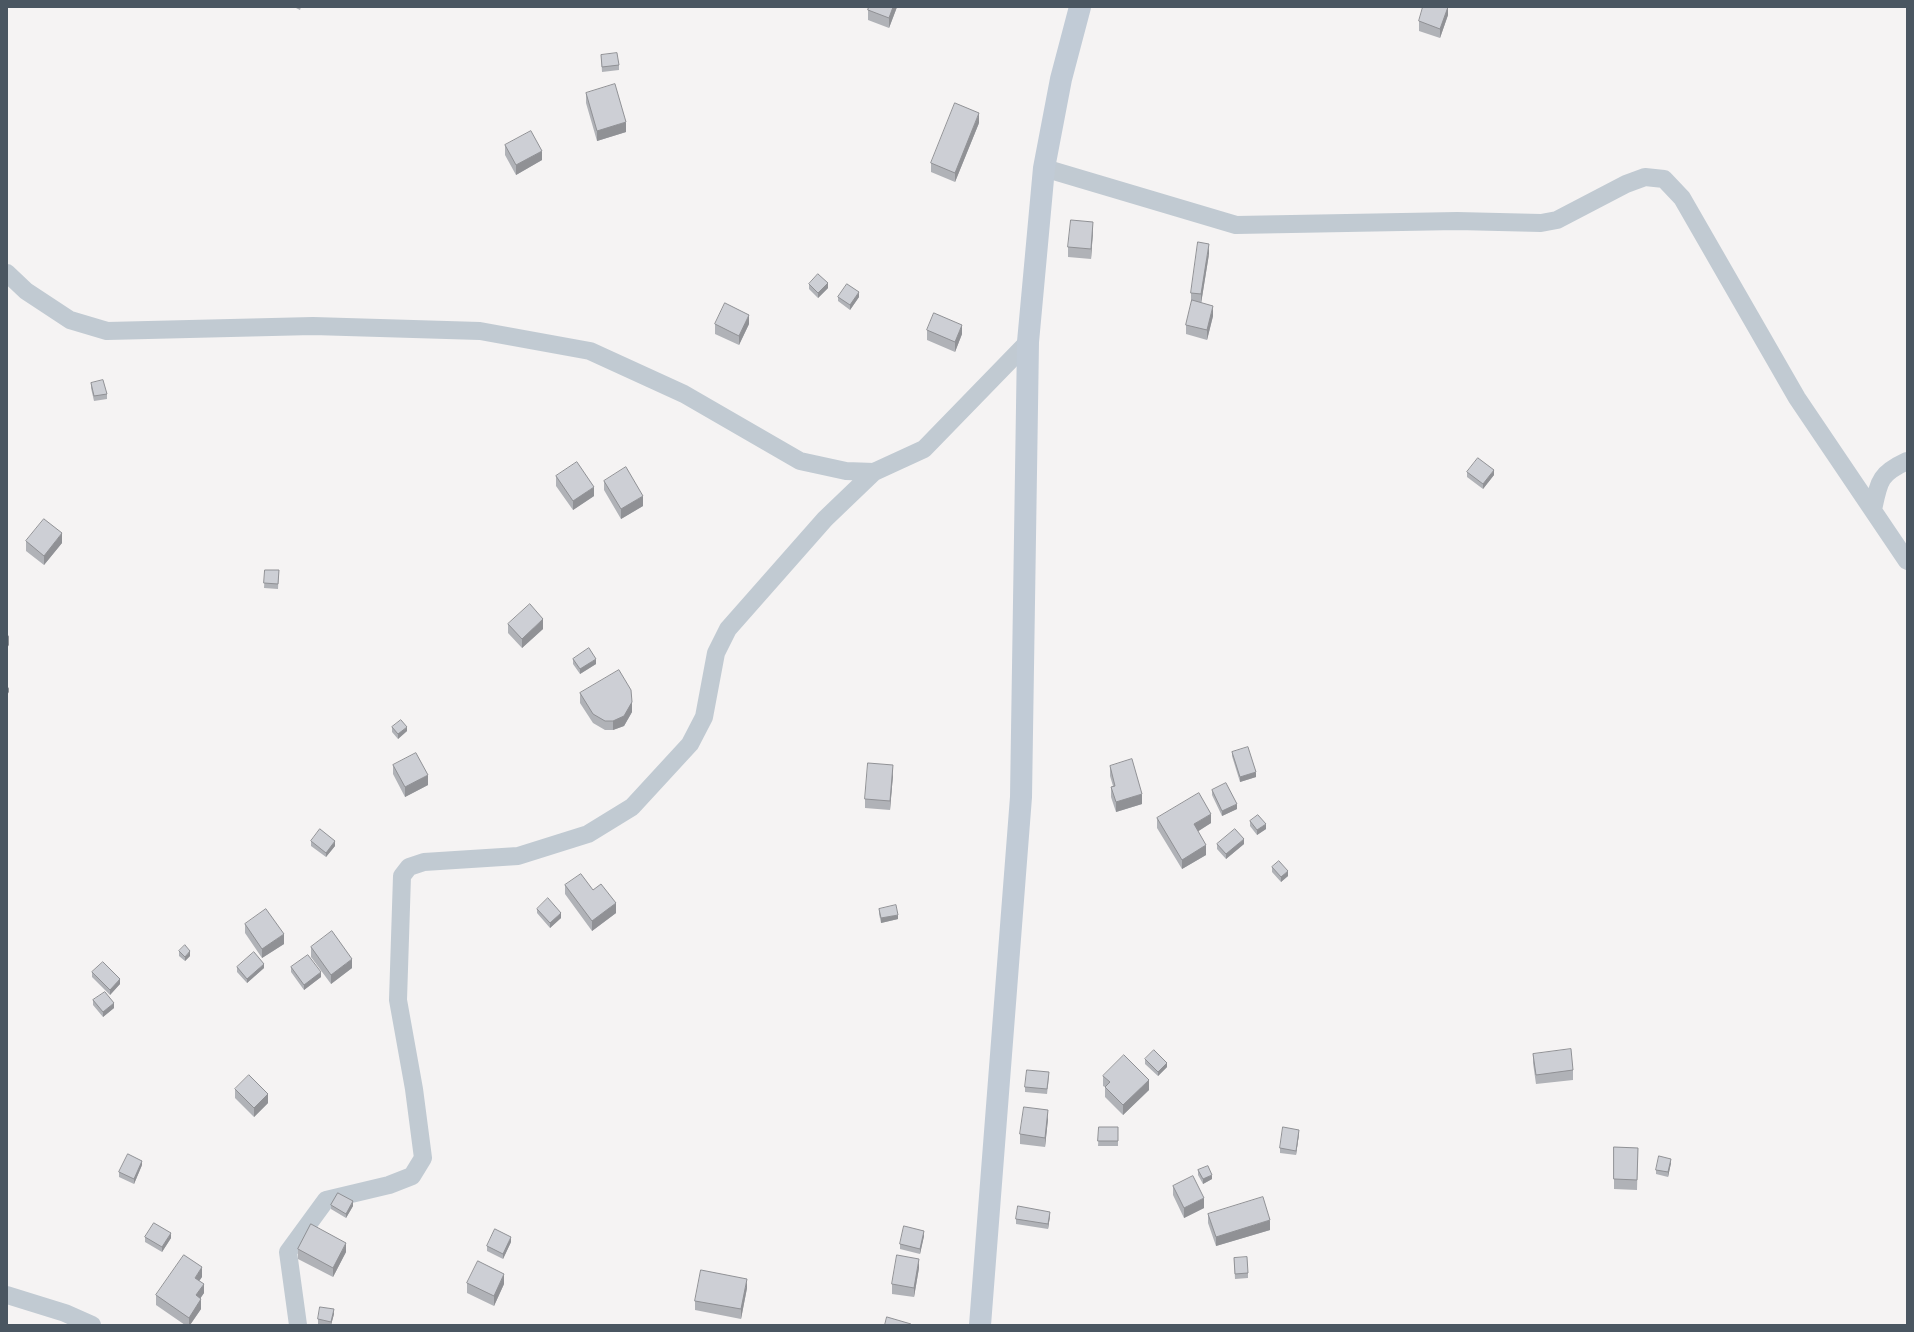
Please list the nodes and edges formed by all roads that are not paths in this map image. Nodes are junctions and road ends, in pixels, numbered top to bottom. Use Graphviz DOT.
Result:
graph roads {
  1 [pos="1080,7"];
  2 [pos="1044,168"];
  3 [pos="7,273"];
  4 [pos="1028,342"];
  5 [pos="1907,461"];
  6 [pos="874,472"];
  7 [pos="1873,510"];
  8 [pos="1907,561"];
  9 [pos="7,1295"];
  10 [pos="92,1325"];
  11 [pos="298,1325"];
  12 [pos="980,1325"];
  1 -- 2 [label="street"];
  2 -- 4 [label="street"];
  2 -- 7 [label="street"];
  3 -- 6 [label="street"];
  4 -- 6 [label="street"];
  4 -- 12 [label="street"];
  5 -- 7 [label="street"];
  6 -- 11 [label="street"];
  7 -- 8 [label="street"];
  9 -- 10 [label="street"];
}
